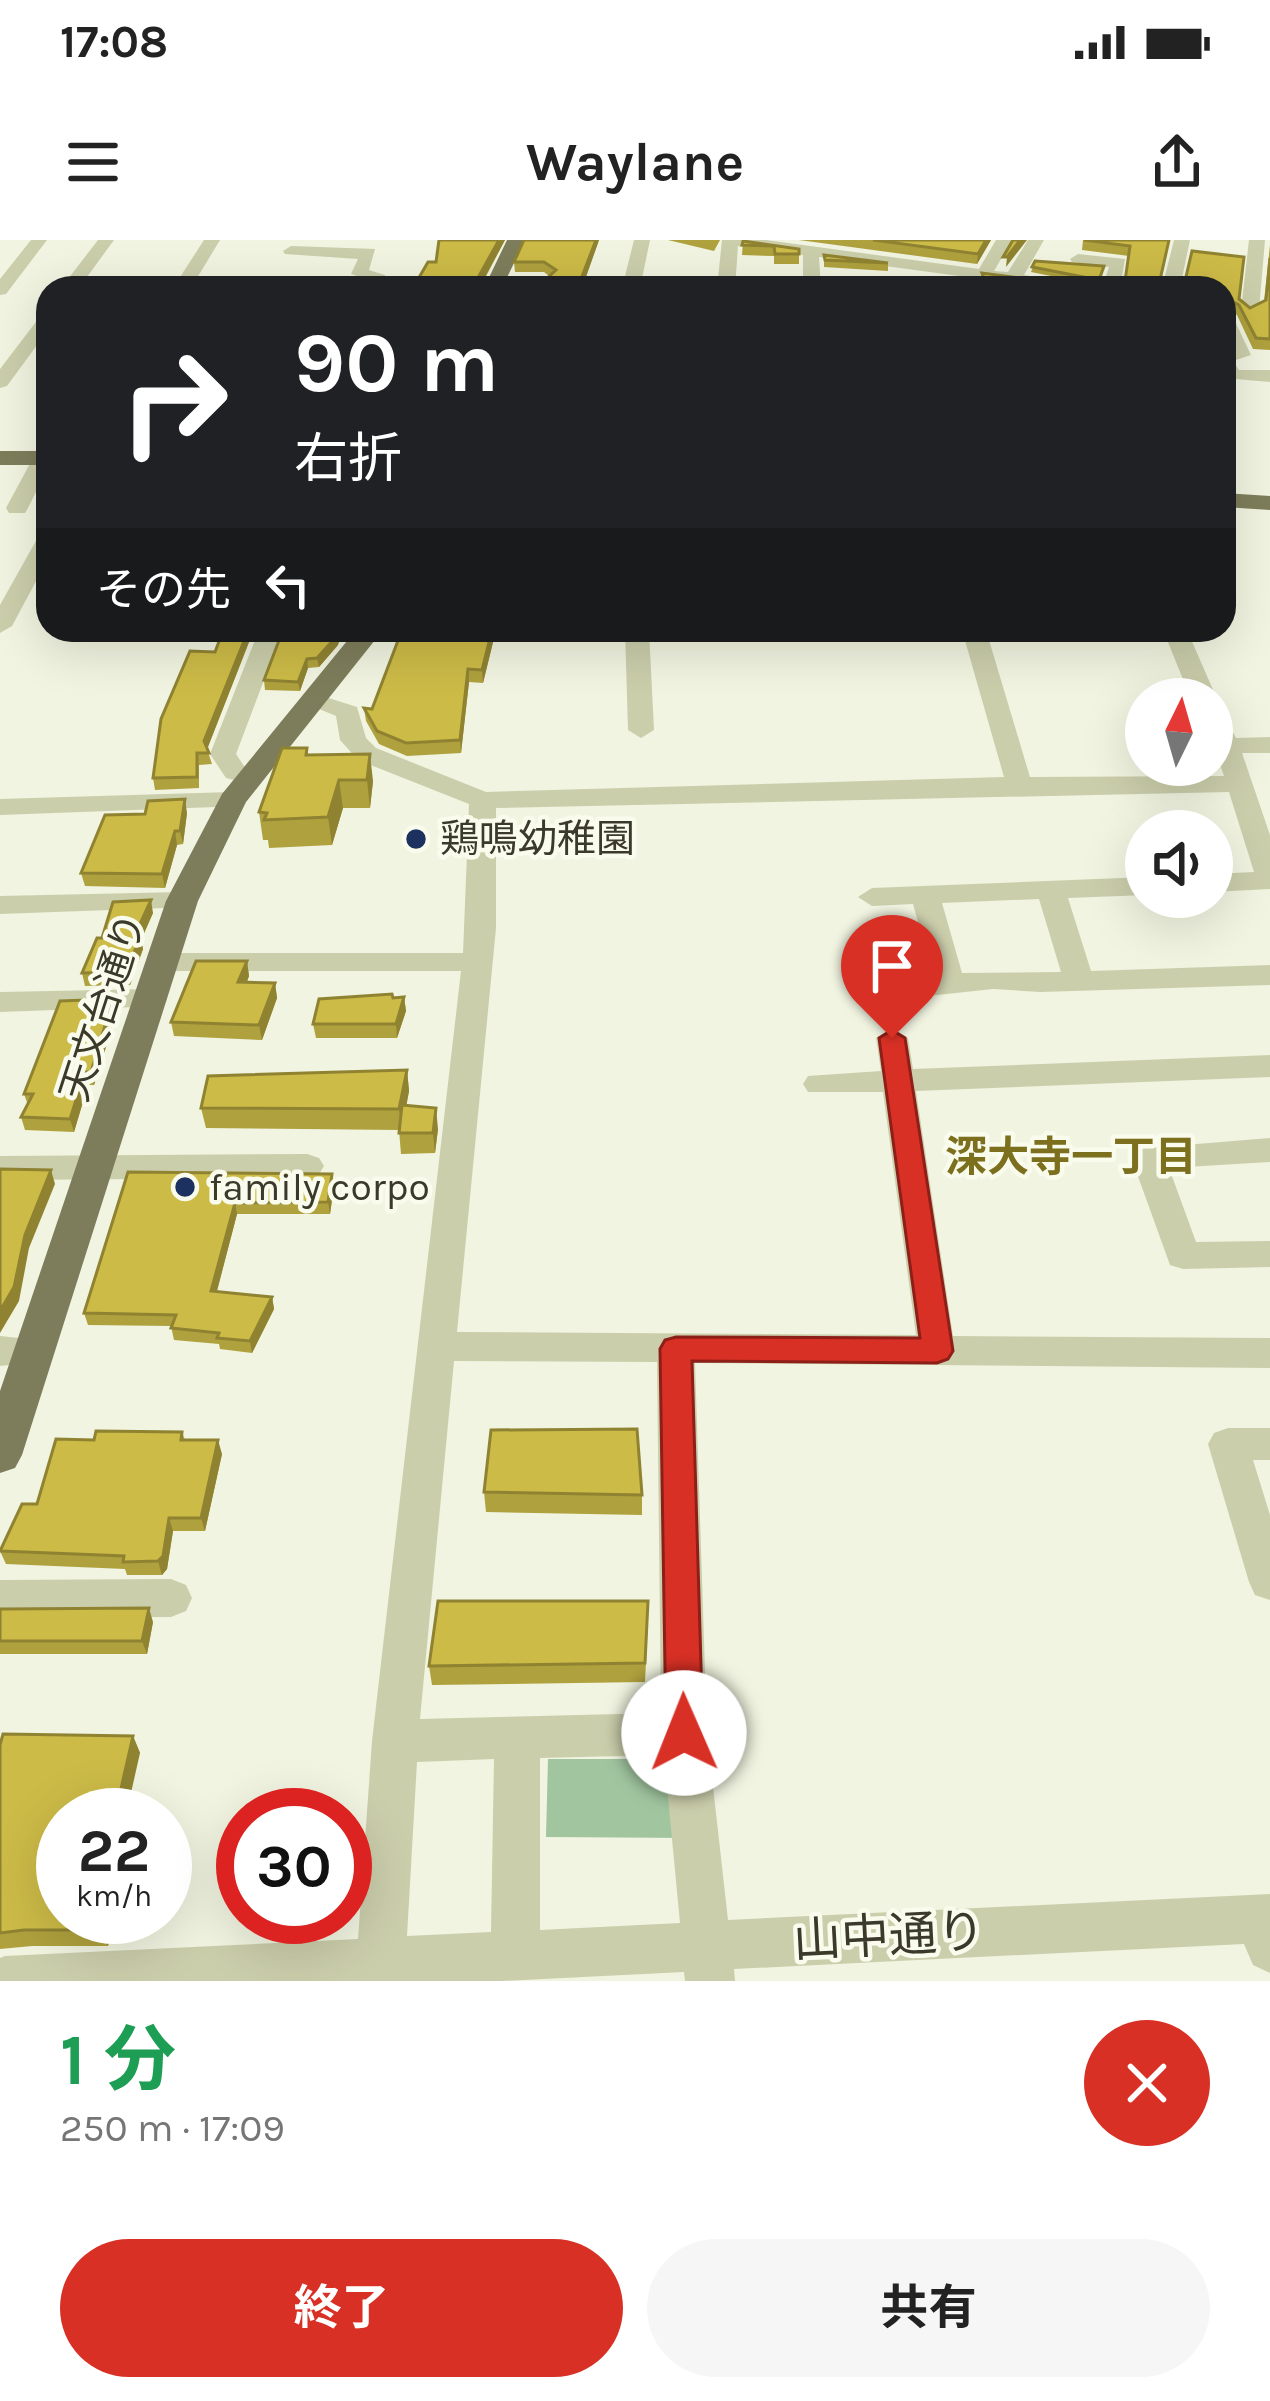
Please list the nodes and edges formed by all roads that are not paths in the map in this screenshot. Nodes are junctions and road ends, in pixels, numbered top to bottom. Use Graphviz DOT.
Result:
graph roads {
  1 [pos="39,240"];
  2 [pos="106,240"];
  3 [pos="212,240"];
  4 [pos="516,240"];
  5 [pos="642,240"];
  6 [pos="730,240"];
  7 [pos="1004,240"];
  8 [pos="1036,240"];
  9 [pos="1182,240"];
  10 [pos="1257,240"];
  11 [pos="371,247"];
  12 [pos="825,248"];
  13 [pos="291,250"];
  14 [pos="1078,260"];
  15 [pos="904,263"];
  16 [pos="984,274"];
  17 [pos="79,276"];
  18 [pos="190,276"];
  19 [pos="376,276"];
  20 [pos="503,276"];
  21 [pos="634,276"];
  22 [pos="726,276"];
  23 [pos="907,276"];
  24 [pos="998,276"];
  25 [pos="1014,276"];
  26 [pos="1115,276"];
  27 [pos="1174,276"];
  28 [pos="0,290"];
  29 [pos="1236,308"];
  30 [pos="1250,310"];
  31 [pos="1270,313"];
  32 [pos="36,334"];
  33 [pos="1270,356"];
  34 [pos="1236,357"];
  35 [pos="1236,376"];
  36 [pos="1270,376"];
  37 [pos="0,382"];
  38 [pos="0,458"];
  39 [pos="36,458"];
  40 [pos="36,472"];
  41 [pos="1236,501"];
  42 [pos="1270,503"];
  43 [pos="9,508"];
  44 [pos="36,560"];
  45 [pos="0,626"];
  46 [pos="266,642"];
  47 [pos="360,642"];
  48 [pos="637,642"];
  49 [pos="977,642"];
  50 [pos="1179,642"];
  51 [pos="1195,678"];
  52 [pos="313,701"];
  53 [pos="641,730"];
  54 [pos="1270,745"];
  55 [pos="1233,746"];
  56 [pos="1233,762"];
  57 [pos="1241,784"];
  58 [pos="1019,785"];
  59 [pos="241,788"];
  60 [pos="484,800"];
  61 [pos="0,807"];
  62 [pos="1270,879"];
  63 [pos="1233,882"];
  64 [pos="1125,887"];
  65 [pos="1051,890"];
  66 [pos="925,895"];
  67 [pos="872,898"];
  68 [pos="182,901"];
  69 [pos="0,905"];
  70 [pos="165,962"];
  71 [pos="477,962"];
  72 [pos="1270,975"];
  73 [pos="1079,981"];
  74 [pos="152,999"];
  75 [pos="0,1002"];
  76 [pos="892,1038"];
  77 [pos="1270,1066"];
  78 [pos="900,1081"];
  79 [pos="818,1084"];
  80 [pos="1270,1150"];
  81 [pos="94,1166"];
  82 [pos="307,1166"];
  83 [pos="0,1168"];
  84 [pos="1270,1254"];
  85 [pos="437,1346"];
  86 [pos="676,1349"];
  87 [pos="17,1351"];
  88 [pos="937,1351"];
  89 [pos="1270,1353"];
  90 [pos="1270,1444"];
  91 [pos="0,1455"];
  92 [pos="1270,1582"];
  93 [pos="171,1598"];
  94 [pos="0,1599"];
  95 [pos="684,1733"];
  96 [pos="517,1738"];
  97 [pos="395,1741"];
  98 [pos="1267,1928"];
  99 [pos="515,1956"];
  100 [pos="381,1963"];
  101 [pos="709,1963"];
  102 [pos="5,1981"];
  1 -- 28 [label="street"];
  2 -- 17 [label="street"];
  3 -- 18 [label="street"];
  4 -- 20 [label="main road"];
  5 -- 21 [label="street"];
  6 -- 12 [label="street"];
  6 -- 22 [label="street"];
  7 -- 16 [label="street"];
  8 -- 25 [label="street"];
  9 -- 27 [label="street"];
  10 -- 30 [label="street"];
  11 -- 13 [label="street"];
  11 -- 19 [label="street"];
  12 -- 15 [label="street"];
  14 -- 26 [label="street"];
  15 -- 16 [label="street"];
  15 -- 23 [label="street"];
  16 -- 24 [label="street"];
  29 -- 30 [label="street"];
  30 -- 31 [label="street"];
  32 -- 37 [label="street"];
  33 -- 34 [label="street"];
  35 -- 36 [label="street"];
  38 -- 39 [label="main road"];
  40 -- 43 [label="street"];
  41 -- 42 [label="main road"];
  44 -- 45 [label="street"];
  46 -- 59 [label="street"];
  47 -- 52 [label="main road, 天文台通り"];
  48 -- 53 [label="street"];
  49 -- 58 [label="street"];
  50 -- 51 [label="street"];
  52 -- 59 [label="main road, 天文台通り"];
  52 -- 60 [label="street"];
  54 -- 55 [label="street"];
  56 -- 57 [label="street"];
  57 -- 58 [label="street"];
  57 -- 62 [label="street"];
  58 -- 60 [label="street"];
  59 -- 61 [label="street"];
  59 -- 68 [label="main road, 天文台通り"];
  60 -- 71 [label="street"];
  62 -- 63 [label="street"];
  64 -- 65 [label="street"];
  65 -- 66 [label="street"];
  65 -- 73 [label="street"];
  66 -- 67 [label="street"];
  66 -- 73 [label="street"];
  68 -- 69 [label="street"];
  68 -- 70 [label="main road, 天文台通り"];
  70 -- 71 [label="street"];
  70 -- 74 [label="main road, 天文台通り"];
  71 -- 85 [label="street"];
  72 -- 73 [label="street"];
  74 -- 75 [label="street"];
  74 -- 81 [label="main road, 天文台通り"];
  76 -- 78 [label="street"];
  77 -- 78 [label="street"];
  78 -- 79 [label="street"];
  78 -- 88 [label="street"];
  80 -- 84 [label="street"];
  81 -- 82 [label="street"];
  81 -- 83 [label="street"];
  81 -- 87 [label="main road, 天文台通り"];
  85 -- 86 [label="street"];
  85 -- 97 [label="street"];
  86 -- 88 [label="street"];
  86 -- 95 [label="street"];
  87 -- 91 [label="main road, 天文台通り"];
  88 -- 89 [label="street"];
  90 -- 92 [label="street"];
  93 -- 94 [label="street"];
  95 -- 96 [label="street"];
  95 -- 101 [label="street"];
  96 -- 97 [label="street"];
  96 -- 99 [label="street"];
  97 -- 100 [label="street"];
  98 -- 101 [label="street, 山中通り"];
  99 -- 100 [label="street, 山中通り"];
  99 -- 101 [label="street, 山中通り"];
  100 -- 102 [label="street, 山中通り"];
}
